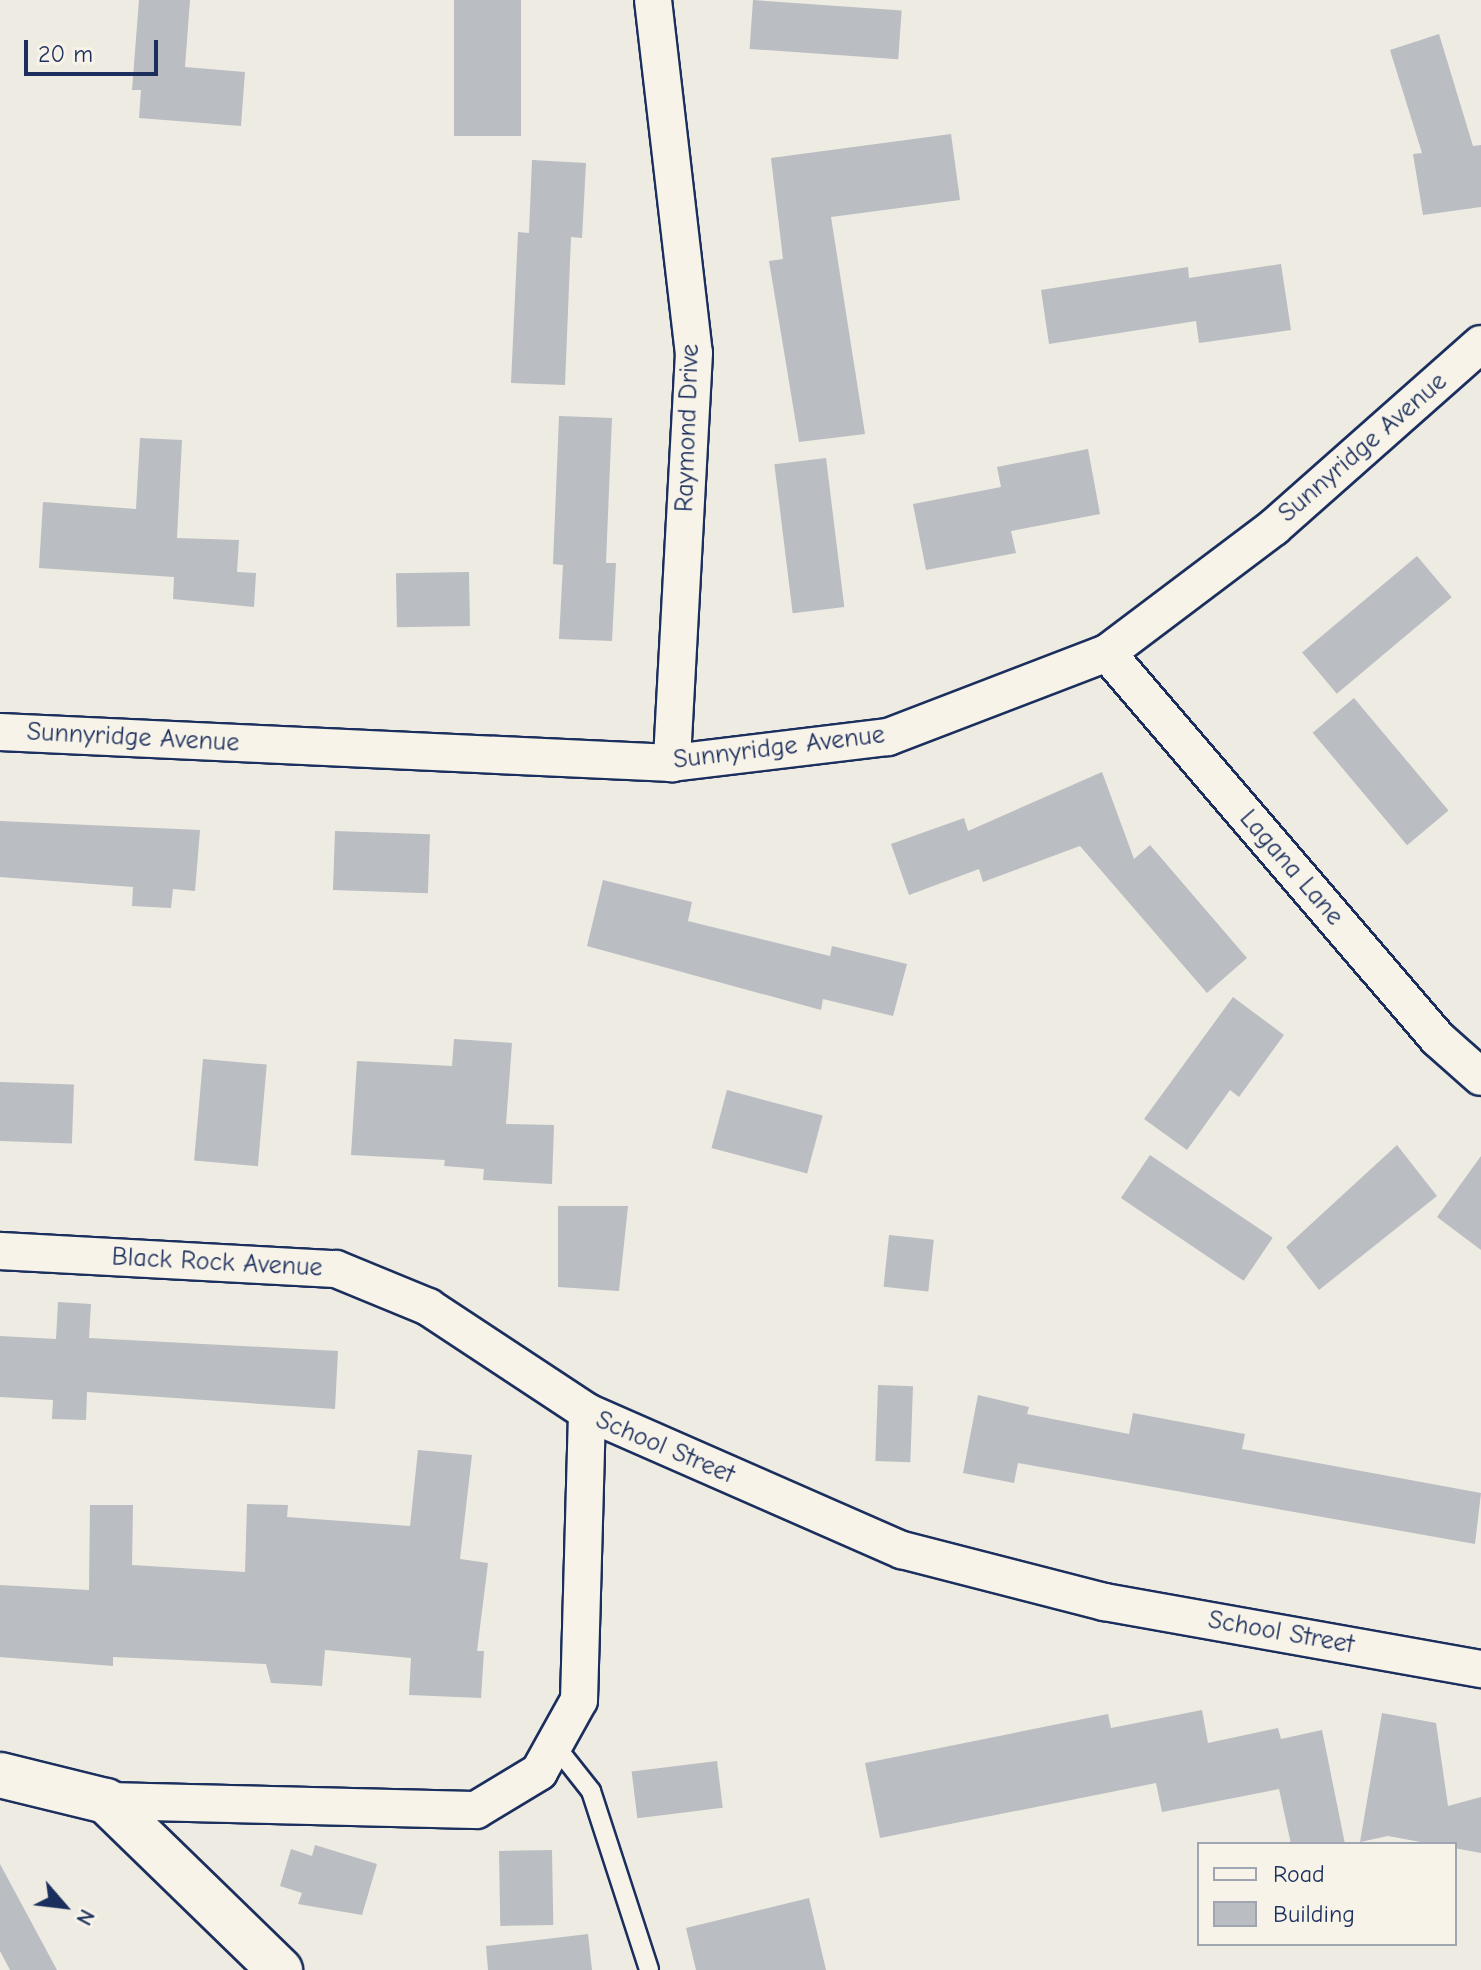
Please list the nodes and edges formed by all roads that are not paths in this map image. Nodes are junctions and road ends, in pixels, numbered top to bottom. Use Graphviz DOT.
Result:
graph roads {
  1 [pos="653,0"];
  2 [pos="1481,344"];
  3 [pos="1107,653"];
  4 [pos="0,732"];
  5 [pos="672,763"];
  6 [pos="1481,1077"];
  7 [pos="0,1251"];
  8 [pos="587,1412"];
  9 [pos="1481,1669"];
  10 [pos="557,1748"];
  11 [pos="0,1775"];
  12 [pos="106,1801"];
  13 [pos="280,1970"];
  14 [pos="649,1970"];
  1 -- 5 [label="street, Raymond Drive"];
  2 -- 3 [label="street, Sunnyridge Avenue"];
  3 -- 5 [label="street, Sunnyridge Avenue"];
  3 -- 6 [label="street, Lagana Lane"];
  4 -- 5 [label="street, Sunnyridge Avenue"];
  7 -- 8 [label="street, Black Rock Avenue"];
  8 -- 9 [label="street, School Street"];
  8 -- 10 [label="street, School Street"];
  10 -- 12 [label="street, School Street"];
  10 -- 14 [label="lane"];
  11 -- 12 [label="main road"];
  12 -- 13 [label="main road"];
}
